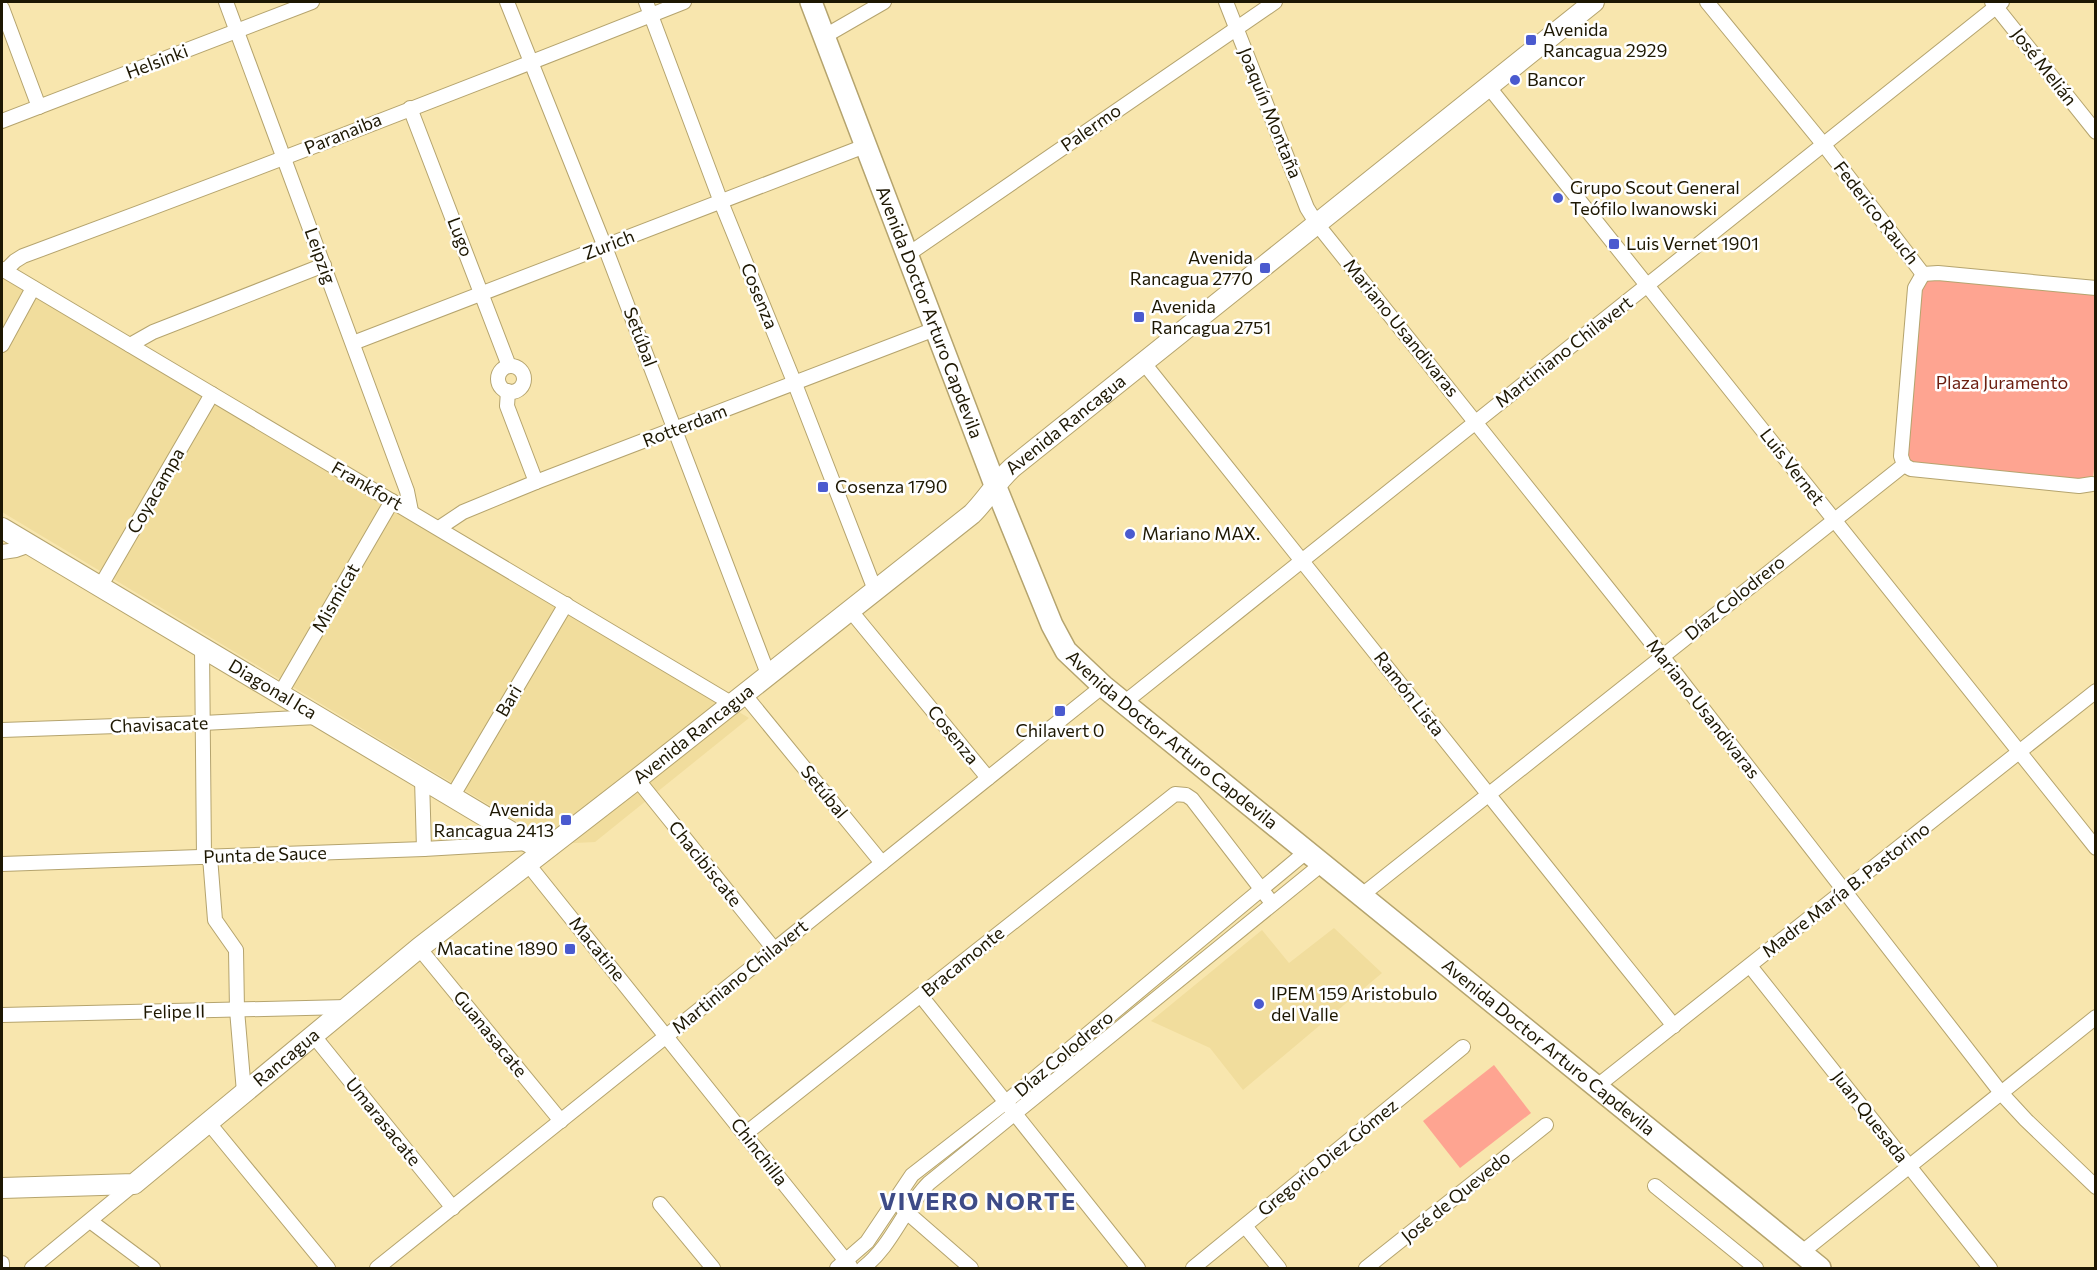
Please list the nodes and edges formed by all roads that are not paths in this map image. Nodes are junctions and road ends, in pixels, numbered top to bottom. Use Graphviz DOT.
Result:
graph roads {
  1 [pos="226,2"];
  2 [pos="312,2"];
  3 [pos="507,2"];
  4 [pos="684,2"];
  5 [pos="811,2"];
  6 [pos="884,2"];
  7 [pos="1226,2"];
  8 [pos="1275,2"];
  9 [pos="1594,2"];
  10 [pos="1707,2"];
  11 [pos="1997,3"];
  12 [pos="2,8"];
  13 [pos="649,8"];
  14 [pos="1236,28"];
  15 [pos="237,31"];
  16 [pos="825,36"];
  17 [pos="531,63"];
  18 [pos="1488,86"];
  19 [pos="39,107"];
  20 [pos="410,108"];
  21 [pos="2,122"];
  22 [pos="2096,132"];
  23 [pos="1824,145"];
  24 [pos="865,146"];
  25 [pos="284,158"];
  26 [pos="721,202"];
  27 [pos="1317,224"];
  28 [pos="605,247"];
  29 [pos="907,255"];
  30 [pos="324,265"];
  31 [pos="3,270"];
  32 [pos="1923,274"];
  33 [pos="1648,285"];
  34 [pos="33,288"];
  35 [pos="2096,288"];
  36 [pos="482,294"];
  37 [pos="935,329"];
  38 [pos="353,344"];
  39 [pos="2,345"];
  40 [pos="130,345"];
  41 [pos="1143,362"];
  42 [pos="795,384"];
  43 [pos="212,394"];
  44 [pos="1475,422"];
  45 [pos="675,430"];
  46 [pos="1904,465"];
  47 [pos="536,482"];
  48 [pos="2094,483"];
  49 [pos="995,485"];
  50 [pos="392,501"];
  51 [pos="411,511"];
  52 [pos="1834,519"];
  53 [pos="2,528"];
  54 [pos="438,528"];
  55 [pos="30,545"];
  56 [pos="2,552"];
  57 [pos="1303,560"];
  58 [pos="100,587"];
  59 [pos="875,590"];
  60 [pos="566,604"];
  61 [pos="850,610"];
  62 [pos="202,648"];
  63 [pos="1662,656"];
  64 [pos="768,674"];
  65 [pos="1103,686"];
  66 [pos="2096,691"];
  67 [pos="280,694"];
  68 [pos="737,698"];
  69 [pos="1125,702"];
  70 [pos="317,717"];
  71 [pos="203,723"];
  72 [pos="2,730"];
  73 [pos="2019,753"];
  74 [pos="988,778"];
  75 [pos="422,779"];
  76 [pos="637,779"];
  77 [pos="1487,795"];
  78 [pos="452,797"];
  79 [pos="2096,848"];
  80 [pos="424,849"];
  81 [pos="533,852"];
  82 [pos="207,857"];
  83 [pos="1314,858"];
  84 [pos="882,863"];
  85 [pos="2,864"];
  86 [pos="1262,891"];
  87 [pos="1845,891"];
  88 [pos="1362,896"];
  89 [pos="1272,903"];
  90 [pos="419,948"];
  91 [pos="774,949"];
  92 [pos="1750,966"];
  93 [pos="921,996"];
  94 [pos="347,1007"];
  95 [pos="237,1011"];
  96 [pos="2,1015"];
  97 [pos="2093,1025"];
  98 [pos="1674,1026"];
  99 [pos="313,1035"];
  100 [pos="667,1036"];
  101 [pos="1463,1047"];
  102 [pos="1596,1087"];
  103 [pos="244,1092"];
  104 [pos="2002,1094"];
  105 [pos="1006,1101"];
  106 [pos="1016,1114"];
  107 [pos="561,1121"];
  108 [pos="208,1122"];
  109 [pos="1546,1125"];
  110 [pos="745,1134"];
  111 [pos="1909,1167"];
  112 [pos="134,1184"];
  113 [pos="1655,1186"];
  114 [pos="2096,1187"];
  115 [pos="2,1188"];
  116 [pos="894,1201"];
  117 [pos="660,1204"];
  118 [pos="453,1208"];
  119 [pos="907,1213"];
  120 [pos="90,1221"];
  121 [pos="1245,1226"];
  122 [pos="1801,1253"];
  123 [pos="2,1263"];
  124 [pos="845,1266"];
  125 [pos="2,1269"];
  126 [pos="32,1269"];
  127 [pos="153,1269"];
  128 [pos="328,1269"];
  129 [pos="377,1269"];
  130 [pos="713,1269"];
  131 [pos="863,1269"];
  132 [pos="971,1269"];
  133 [pos="1138,1269"];
  134 [pos="1192,1269"];
  135 [pos="1279,1269"];
  136 [pos="1366,1269"];
  137 [pos="1756,1269"];
  138 [pos="1820,1269"];
  139 [pos="1990,1269"];
  1 -- 15 [label="street, Leipzig"];
  2 -- 15 [label="street, Helsinki"];
  3 -- 17 [label="street, Setúbal"];
  4 -- 13 [label="street, Paranaiba"];
  5 -- 16 [label="main road, Avenida Doctor Arturo Capdevila"];
  6 -- 16 [label="street"];
  7 -- 14 [label="street, Joaquín Montaña"];
  8 -- 14 [label="street, Palermo"];
  9 -- 18 [label="main road, Avenida Rancagua"];
  10 -- 23 [label="street, Federico Rauch"];
  11 -- 22 [label="street, José Melián"];
  11 -- 23 [label="street, Martiniano Chilavert"];
  12 -- 19 [label="street"];
  13 -- 17 [label="street, Paranaiba"];
  13 -- 26 [label="street, Cosenza"];
  14 -- 27 [label="street, Joaquín Montaña"];
  14 -- 29 [label="street, Palermo"];
  15 -- 19 [label="street, Helsinki"];
  15 -- 25 [label="street, Leipzig"];
  16 -- 24 [label="main road, Avenida Doctor Arturo Capdevila"];
  17 -- 20 [label="street, Paranaiba"];
  17 -- 28 [label="street, Setúbal"];
  18 -- 27 [label="main road, Avenida Rancagua"];
  18 -- 33 [label="street, Luis Vernet"];
  19 -- 21 [label="street, Helsinki"];
  20 -- 25 [label="street, Paranaiba"];
  20 -- 36 [label="street, Lugo"];
  23 -- 32 [label="street, Federico Rauch"];
  23 -- 33 [label="street, Martiniano Chilavert"];
  24 -- 26 [label="street, Zurich"];
  24 -- 29 [label="main road, Avenida Doctor Arturo Capdevila"];
  25 -- 30 [label="street, Leipzig"];
  25 -- 31 [label="street, Paranaiba"];
  26 -- 28 [label="street, Zurich"];
  26 -- 42 [label="street, Cosenza"];
  27 -- 41 [label="main road, Avenida Rancagua"];
  27 -- 44 [label="street, Mariano Usandivaras"];
  28 -- 36 [label="street, Zurich"];
  28 -- 45 [label="street, Setúbal"];
  29 -- 37 [label="main road, Avenida Doctor Arturo Capdevila"];
  30 -- 38 [label="street, Leipzig"];
  30 -- 40 [label="street"];
  31 -- 34 [label="street, Frankfort"];
  32 -- 35 [label="street"];
  32 -- 46 [label="street, Federico Rauch"];
  33 -- 44 [label="street, Martiniano Chilavert"];
  33 -- 52 [label="street, Luis Vernet"];
  34 -- 39 [label="street"];
  34 -- 40 [label="street, Frankfort"];
  36 -- 38 [label="street, Zurich"];
  36 -- 47 [label="street, Lugo"];
  37 -- 42 [label="street, Rotterdam"];
  37 -- 49 [label="main road, Avenida Doctor Arturo Capdevila"];
  38 -- 51 [label="street, Leipzig"];
  40 -- 43 [label="street, Frankfort"];
  41 -- 49 [label="main road, Avenida Rancagua"];
  41 -- 57 [label="street, Ramón Lista"];
  42 -- 45 [label="street, Rotterdam"];
  42 -- 59 [label="street, Cosenza"];
  43 -- 50 [label="street, Frankfort"];
  43 -- 58 [label="street, Coyacampa"];
  44 -- 57 [label="street, Martiniano Chilavert"];
  44 -- 63 [label="street, Mariano Usandivaras"];
  45 -- 47 [label="street, Rotterdam"];
  45 -- 64 [label="street, Setúbal"];
  46 -- 48 [label="street"];
  46 -- 52 [label="street, Díaz Colodrero"];
  47 -- 54 [label="street, Rotterdam"];
  49 -- 59 [label="main road, Avenida Rancagua"];
  49 -- 65 [label="main road, Avenida Doctor Arturo Capdevila"];
  50 -- 51 [label="street, Frankfort"];
  50 -- 67 [label="street, Mismicat"];
  51 -- 54 [label="street, Frankfort"];
  52 -- 63 [label="street, Díaz Colodrero"];
  52 -- 73 [label="street, Luis Vernet"];
  53 -- 55 [label="main road, Diagonal Ica"];
  54 -- 60 [label="street, Frankfort"];
  55 -- 56 [label="street"];
  55 -- 58 [label="main road, Diagonal Ica"];
  57 -- 69 [label="street, Martiniano Chilavert"];
  57 -- 77 [label="street, Ramón Lista"];
  58 -- 62 [label="main road, Diagonal Ica"];
  59 -- 61 [label="main road, Avenida Rancagua"];
  60 -- 68 [label="street, Frankfort"];
  60 -- 78 [label="street, Bari"];
  61 -- 64 [label="main road, Avenida Rancagua"];
  61 -- 74 [label="street, Cosenza"];
  62 -- 67 [label="main road, Diagonal Ica"];
  62 -- 71 [label="street"];
  63 -- 77 [label="street, Díaz Colodrero"];
  63 -- 87 [label="street, Mariano Usandivaras"];
  64 -- 68 [label="main road, Avenida Rancagua"];
  65 -- 69 [label="main road, Avenida Doctor Arturo Capdevila"];
  65 -- 74 [label="street, Martiniano Chilavert"];
  66 -- 73 [label="street, Madre María B. Pastorino"];
  67 -- 70 [label="main road, Diagonal Ica"];
  68 -- 76 [label="main road, Avenida Rancagua"];
  68 -- 84 [label="street, Setúbal"];
  69 -- 83 [label="main road, Avenida Doctor Arturo Capdevila"];
  70 -- 71 [label="street, Chavisacate"];
  70 -- 75 [label="main road, Diagonal Ica"];
  71 -- 72 [label="street, Chavisacate"];
  71 -- 82 [label="street"];
  73 -- 79 [label="street, Luis Vernet"];
  73 -- 87 [label="street, Madre María B. Pastorino"];
  74 -- 84 [label="street, Martiniano Chilavert"];
  75 -- 78 [label="main road, Diagonal Ica"];
  75 -- 80 [label="street"];
  76 -- 81 [label="main road, Avenida Rancagua"];
  76 -- 91 [label="street, Chacibiscate"];
  77 -- 88 [label="street, Díaz Colodrero"];
  77 -- 98 [label="street, Ramón Lista"];
  78 -- 81 [label="main road, Diagonal Ica"];
  80 -- 81 [label="street, Punta de Sauce"];
  80 -- 82 [label="street, Punta de Sauce"];
  81 -- 90 [label="main road, Rancagua"];
  81 -- 100 [label="street, Macatine"];
  82 -- 85 [label="street, Punta de Sauce"];
  82 -- 95 [label="street"];
  83 -- 86 [label="street, Díaz Colodrero"];
  83 -- 88 [label="main road, Avenida Doctor Arturo Capdevila"];
  83 -- 89 [label="street, Díaz Colodrero"];
  84 -- 91 [label="street, Martiniano Chilavert"];
  86 -- 89 [label="street"];
  86 -- 93 [label="street, Bracamonte"];
  86 -- 105 [label="street, Díaz Colodrero"];
  87 -- 92 [label="street, Madre María B. Pastorino"];
  87 -- 104 [label="street, Mariano Usandivaras"];
  88 -- 102 [label="main road, Avenida Doctor Arturo Capdevila"];
  89 -- 106 [label="street, Díaz Colodrero"];
  90 -- 94 [label="main road, Rancagua"];
  90 -- 107 [label="street, Guanasacate"];
  91 -- 100 [label="street, Martiniano Chilavert"];
  92 -- 98 [label="street, Madre María B. Pastorino"];
  92 -- 111 [label="street, Juan Quesada"];
  93 -- 105 [label="street"];
  93 -- 110 [label="street, Bracamonte"];
  94 -- 95 [label="street, Felipe II"];
  94 -- 99 [label="main road, Rancagua"];
  95 -- 96 [label="street, Felipe II"];
  95 -- 103 [label="street"];
  97 -- 104 [label="street"];
  98 -- 102 [label="street, Madre María B. Pastorino"];
  99 -- 103 [label="main road, Rancagua"];
  99 -- 118 [label="street, Umarasacate"];
  100 -- 107 [label="street, Martiniano Chilavert"];
  100 -- 110 [label="street, Chinchilla"];
  101 -- 121 [label="street, Gregorio Diez Gómez"];
  102 -- 122 [label="main road, Avenida Doctor Arturo Capdevila"];
  103 -- 108 [label="main road, Rancagua"];
  104 -- 111 [label="street"];
  104 -- 114 [label="street, Mariano Usandivaras"];
  105 -- 106 [label="street"];
  105 -- 116 [label="street, Díaz Colodrero"];
  106 -- 119 [label="street, Díaz Colodrero"];
  106 -- 133 [label="street"];
  107 -- 118 [label="street, Martiniano Chilavert"];
  108 -- 112 [label="main road, Rancagua"];
  108 -- 128 [label="street"];
  109 -- 136 [label="street, José de Quevedo"];
  110 -- 124 [label="street, Chinchilla"];
  111 -- 122 [label="street"];
  111 -- 139 [label="street, Juan Quesada"];
  112 -- 115 [label="main road"];
  112 -- 120 [label="street, Rancagua"];
  113 -- 137 [label="street"];
  116 -- 119 [label="street"];
  116 -- 124 [label="street, Díaz Colodrero"];
  117 -- 130 [label="street"];
  118 -- 129 [label="street, Martiniano Chilavert"];
  119 -- 131 [label="street, Díaz Colodrero"];
  119 -- 132 [label="street"];
  120 -- 126 [label="street, Rancagua"];
  120 -- 127 [label="street"];
  121 -- 134 [label="street, Gregorio Diez Gómez"];
  121 -- 135 [label="street"];
  122 -- 138 [label="main road, Avenida Doctor Arturo Capdevila"];
  123 -- 125 [label="street"];
}
